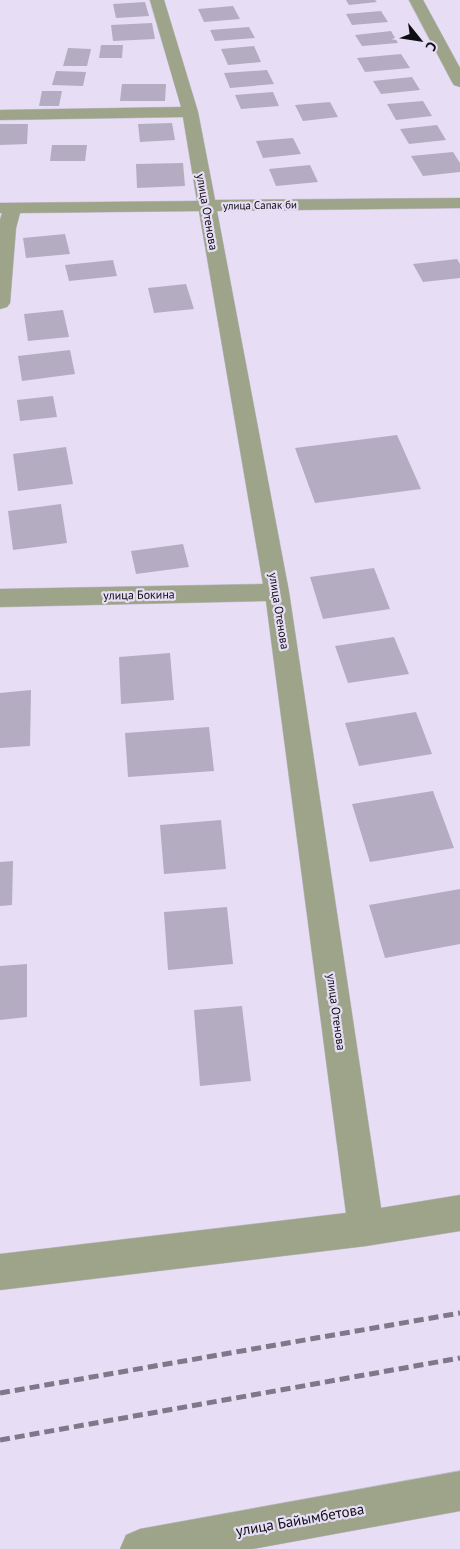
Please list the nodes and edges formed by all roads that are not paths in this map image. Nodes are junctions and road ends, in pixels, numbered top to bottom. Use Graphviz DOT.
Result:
graph roads {
  1 [pos="157,0"];
  2 [pos="416,0"];
  3 [pos="460,82"];
  4 [pos="190,112"];
  5 [pos="0,114"];
  6 [pos="460,203"];
  7 [pos="206,205"];
  8 [pos="6,208"];
  9 [pos="0,303"];
  10 [pos="277,592"];
  11 [pos="0,598"];
  12 [pos="460,1213"];
  13 [pos="366,1228"];
  14 [pos="0,1272"];
  15 [pos="460,1491"];
  16 [pos="140,1549"];
  1 -- 4 [label="street, улица Отенова"];
  2 -- 3 [label="street"];
  4 -- 5 [label="street"];
  4 -- 7 [label="street, улица Отенова"];
  6 -- 7 [label="street, улица Сапак би"];
  7 -- 8 [label="street, улица Сапак би"];
  7 -- 10 [label="street, улица Отенова"];
  8 -- 9 [label="street"];
  10 -- 11 [label="street, улица Бокина"];
  10 -- 13 [label="street, улица Отенова"];
  12 -- 13 [label="street"];
  13 -- 14 [label="street"];
  15 -- 16 [label="street, улица Байымбетова"];
}
